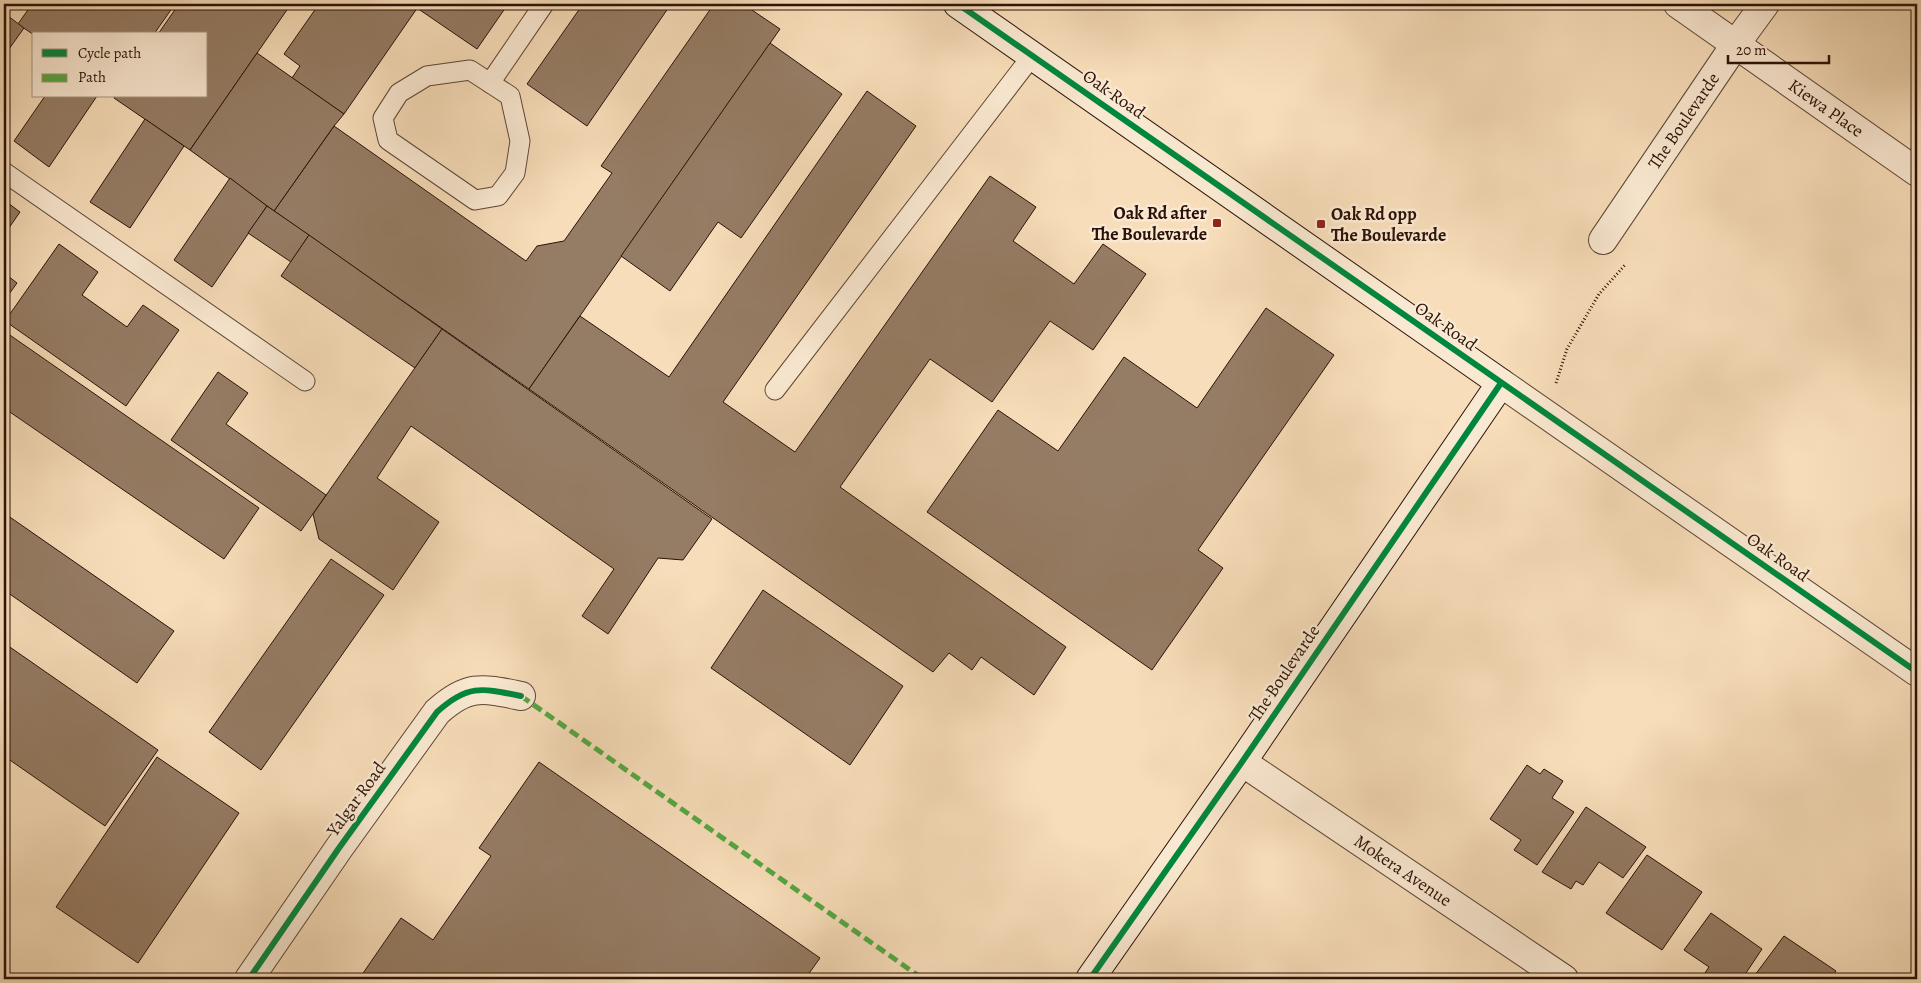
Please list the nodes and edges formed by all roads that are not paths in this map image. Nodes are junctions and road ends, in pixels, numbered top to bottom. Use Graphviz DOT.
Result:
graph roads {
  1 [pos="544,4"];
  2 [pos="958,4"];
  3 [pos="1678,4"];
  4 [pos="1765,4"];
  5 [pos="1735,44"];
  6 [pos="1032,56"];
  7 [pos="490,83"];
  8 [pos="4,172"];
  9 [pos="1917,172"];
  10 [pos="1603,240"];
  11 [pos="305,381"];
  12 [pos="1501,383"];
  13 [pos="775,390"];
  14 [pos="1917,672"];
  15 [pos="521,696"];
  16 [pos="1242,762"];
  17 [pos="249,979"];
  18 [pos="1090,979"];
  19 [pos="1564,979"];
  1 -- 7 [label="lane"];
  2 -- 6 [label="street, Oak Road"];
  3 -- 5 [label="street, Kiewa Place"];
  4 -- 5 [label="street, The Boulevarde"];
  5 -- 9 [label="street, Kiewa Place"];
  5 -- 10 [label="street, The Boulevarde"];
  6 -- 12 [label="street, Oak Road"];
  6 -- 13 [label="lane"];
  7 -- 7 [label="lane"];
  8 -- 11 [label="lane"];
  12 -- 14 [label="street, Oak Road"];
  12 -- 16 [label="street, The Boulevarde"];
  15 -- 17 [label="street, Yalgar Road"];
  16 -- 18 [label="street, The Boulevarde"];
  16 -- 19 [label="street, Mokera Avenue"];
}
